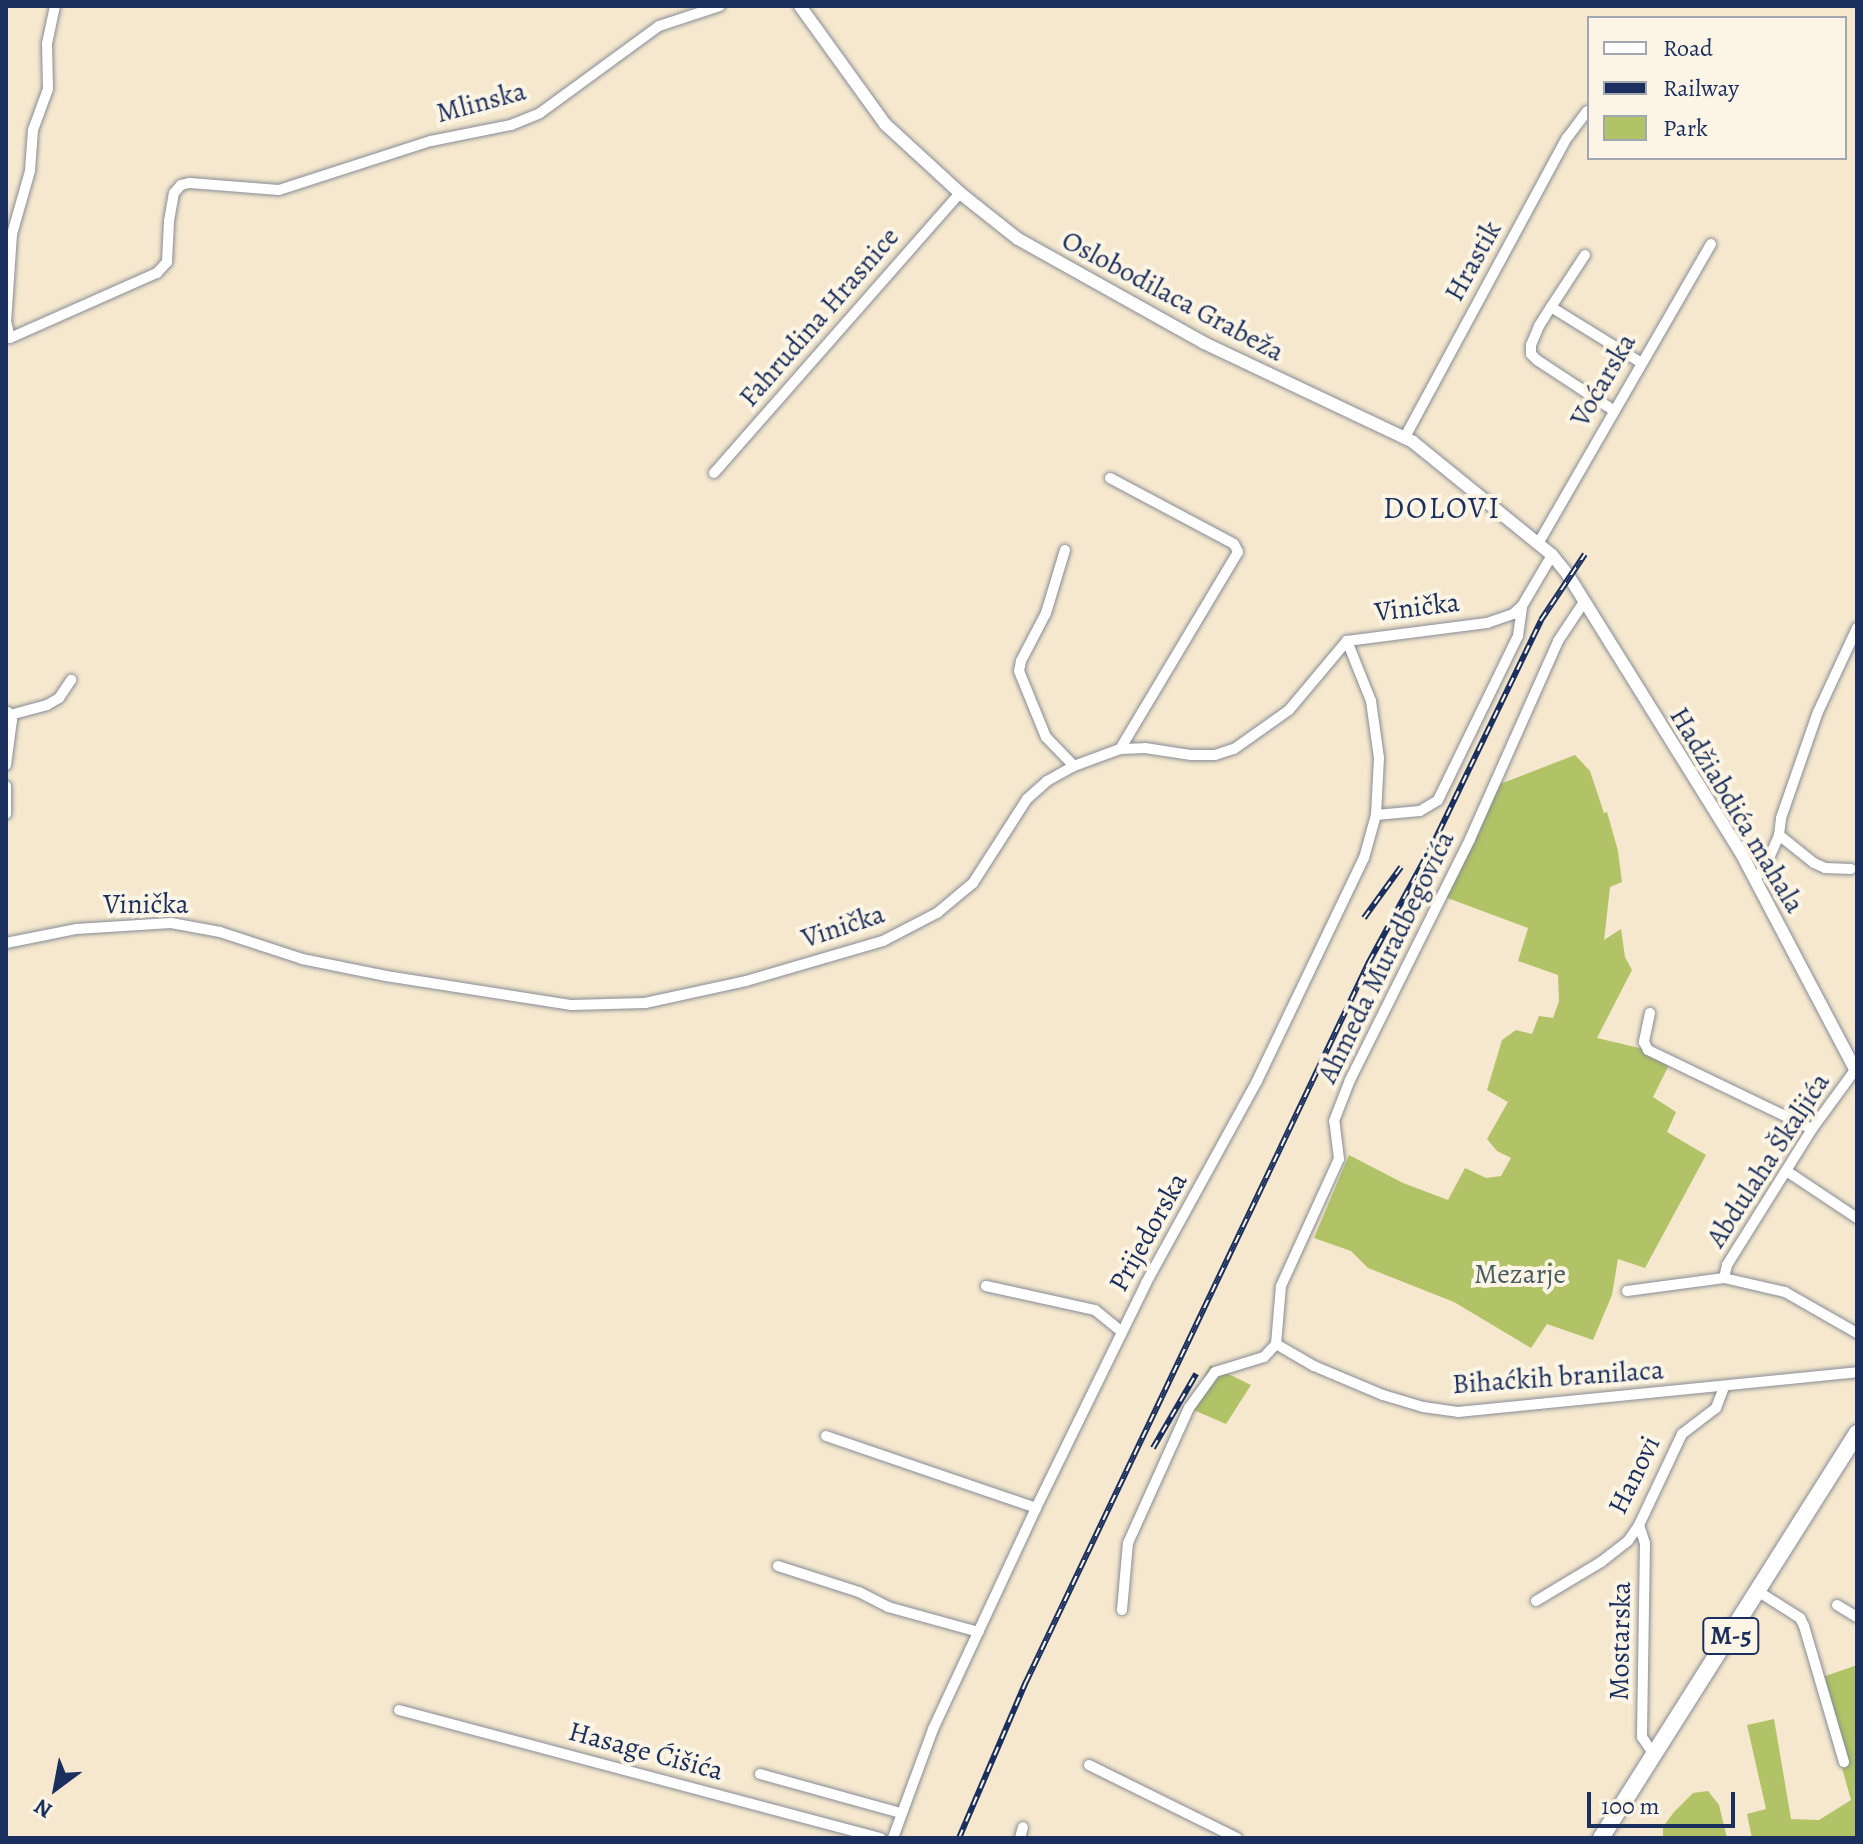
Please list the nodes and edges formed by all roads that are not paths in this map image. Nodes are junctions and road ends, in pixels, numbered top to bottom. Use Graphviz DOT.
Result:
graph roads {
  1 [pos="55,6"];
  2 [pos="720,6"];
  3 [pos="800,6"];
  4 [pos="1587,111"];
  5 [pos="960,193"];
  6 [pos="1711,244"];
  7 [pos="1585,255"];
  8 [pos="1551,307"];
  9 [pos="1640,362"];
  10 [pos="1613,410"];
  11 [pos="1405,437"];
  12 [pos="714,473"];
  13 [pos="1110,478"];
  14 [pos="1539,542"];
  15 [pos="1065,550"];
  16 [pos="1552,555"];
  17 [pos="1568,575"];
  18 [pos="1584,602"];
  19 [pos="1522,606"];
  20 [pos="1857,628"];
  21 [pos="1347,641"];
  22 [pos="71,680"];
  23 [pos="8,713"];
  24 [pos="1120,749"];
  25 [pos="6,765"];
  26 [pos="1074,766"];
  27 [pos="6,786"];
  28 [pos="6,814"];
  29 [pos="1376,815"];
  30 [pos="1779,835"];
  31 [pos="1855,867"];
  32 [pos="1755,879"];
  33 [pos="6,943"];
  34 [pos="1650,1013"];
  35 [pos="1856,1072"];
  36 [pos="1812,1129"];
  37 [pos="1788,1172"];
  38 [pos="1857,1218"];
  39 [pos="1724,1278"];
  40 [pos="986,1286"];
  41 [pos="1627,1291"];
  42 [pos="1121,1331"];
  43 [pos="1857,1333"];
  44 [pos="1276,1344"];
  45 [pos="1857,1372"];
  46 [pos="1724,1387"];
  47 [pos="1857,1433"];
  48 [pos="826,1436"];
  49 [pos="1036,1508"];
  50 [pos="1639,1525"];
  51 [pos="778,1566"];
  52 [pos="1759,1592"];
  53 [pos="1536,1601"];
  54 [pos="1837,1605"];
  55 [pos="1122,1610"];
  56 [pos="1857,1617"];
  57 [pos="979,1632"];
  58 [pos="399,1710"];
  59 [pos="1654,1755"];
  60 [pos="1844,1762"];
  61 [pos="1089,1765"];
  62 [pos="760,1774"];
  63 [pos="901,1813"];
  64 [pos="880,1838"];
  65 [pos="893,1838"];
  66 [pos="1237,1838"];
  67 [pos="1601,1838"];
  1 -- 2 [label="street, Mlinska"];
  3 -- 5 [label="street, Oslobodilaca Grabeža"];
  4 -- 11 [label="street, Hrastik"];
  5 -- 11 [label="street, Oslobodilaca Grabeža"];
  5 -- 12 [label="street, Fahrudina Hrasnice"];
  6 -- 9 [label="street, Voćarska"];
  7 -- 8 [label="street"];
  8 -- 9 [label="street"];
  8 -- 10 [label="street"];
  9 -- 10 [label="street, Voćarska"];
  10 -- 14 [label="street, Voćarska"];
  11 -- 14 [label="street, Oslobodilaca Grabeža"];
  13 -- 24 [label="street"];
  14 -- 16 [label="street, Oslobodilaca Grabeža"];
  15 -- 26 [label="street"];
  16 -- 17 [label="street, Oslobodilaca Grabeža"];
  16 -- 19 [label="street"];
  17 -- 18 [label="street, Hadžiabdića mahala"];
  18 -- 32 [label="street, Hadžiabdića mahala"];
  18 -- 44 [label="street, Ahmeda Muradbegovića"];
  19 -- 21 [label="street, Vinička"];
  19 -- 29 [label="street"];
  20 -- 30 [label="street"];
  21 -- 24 [label="street, Vinička"];
  21 -- 29 [label="street, Prijedorska"];
  22 -- 23 [label="street"];
  23 -- 25 [label="street"];
  24 -- 26 [label="street, Vinička"];
  26 -- 33 [label="street, Vinička"];
  27 -- 28 [label="street"];
  29 -- 42 [label="street, Prijedorska"];
  30 -- 31 [label="street"];
  30 -- 32 [label="street"];
  32 -- 35 [label="street, Hadžiabdića mahala"];
  34 -- 36 [label="street"];
  35 -- 36 [label="street, Abdulaha Škaljića"];
  36 -- 37 [label="street, Abdulaha Škaljića"];
  37 -- 38 [label="street"];
  37 -- 39 [label="street, Abdulaha Škaljića"];
  39 -- 41 [label="street"];
  39 -- 43 [label="street"];
  40 -- 42 [label="street"];
  42 -- 49 [label="street, Prijedorska"];
  44 -- 46 [label="street, Bihaćkih branilaca"];
  44 -- 55 [label="street"];
  45 -- 46 [label="street, Bihaćkih branilaca"];
  46 -- 50 [label="street, Hanovi"];
  47 -- 52 [label="main road, M-5"];
  48 -- 49 [label="street"];
  49 -- 57 [label="street, Prijedorska"];
  50 -- 53 [label="street, Hanovi"];
  50 -- 59 [label="street, Mostarska"];
  51 -- 57 [label="street"];
  52 -- 59 [label="main road, M-5"];
  52 -- 60 [label="street"];
  54 -- 56 [label="street"];
  57 -- 63 [label="street, Prijedorska"];
  58 -- 64 [label="street, Hasage Ćišića"];
  59 -- 67 [label="main road, M-5"];
  61 -- 66 [label="street"];
  62 -- 63 [label="street"];
  63 -- 65 [label="street, Prijedorska"];
}
